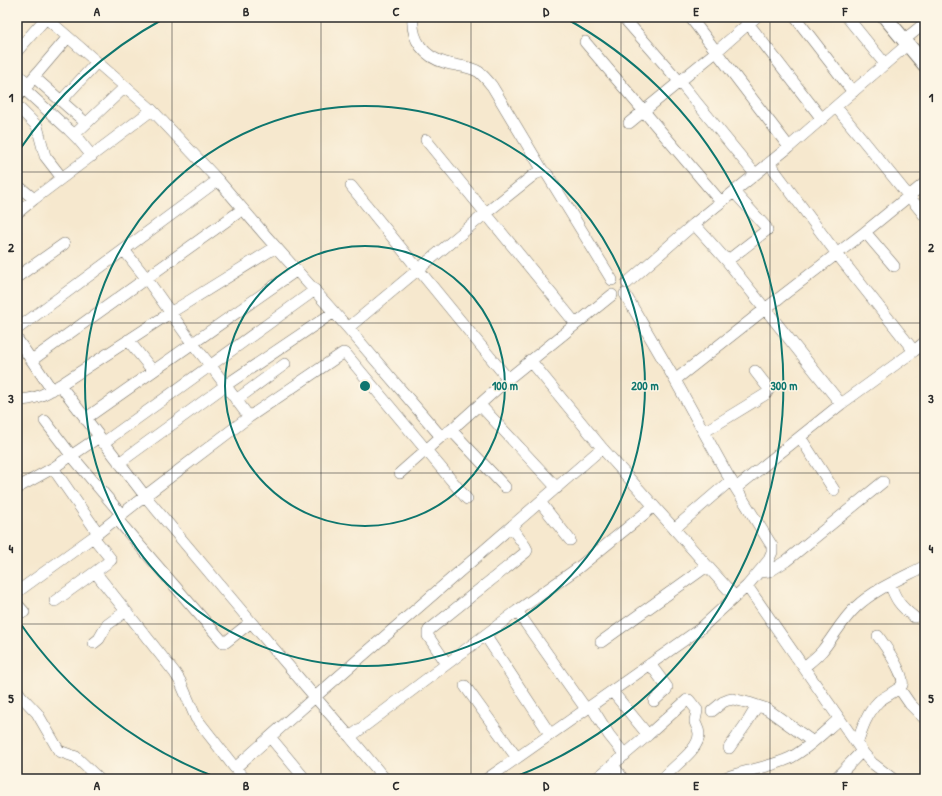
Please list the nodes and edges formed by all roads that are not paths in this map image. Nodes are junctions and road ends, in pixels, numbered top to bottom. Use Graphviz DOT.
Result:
graph roads {
  1 [pos="45,17"];
  2 [pos="414,17"];
  3 [pos="623,17"];
  4 [pos="690,17"];
  5 [pos="796,17"];
  6 [pos="848,17"];
  7 [pos="884,17"];
  8 [pos="922,17"];
  9 [pos="750,19"];
  10 [pos="925,23"];
  11 [pos="68,37"];
  12 [pos="909,39"];
  13 [pos="585,42"];
  14 [pos="18,50"];
  15 [pos="717,51"];
  16 [pos="97,62"];
  17 [pos="885,64"];
  18 [pos="925,66"];
  19 [pos="17,74"];
  20 [pos="679,81"];
  21 [pos="26,87"];
  22 [pos="125,87"];
  23 [pos="853,92"];
  24 [pos="61,101"];
  25 [pos="17,106"];
  26 [pos="836,107"];
  27 [pos="152,110"];
  28 [pos="644,111"];
  29 [pos="822,119"];
  30 [pos="86,123"];
  31 [pos="629,123"];
  32 [pos="74,135"];
  33 [pos="426,140"];
  34 [pos="789,147"];
  35 [pos="92,156"];
  36 [pos="769,164"];
  37 [pos="543,171"];
  38 [pos="755,174"];
  39 [pos="62,178"];
  40 [pos="218,180"];
  41 [pos="925,183"];
  42 [pos="17,185"];
  43 [pos="352,186"];
  44 [pos="734,192"];
  45 [pos="909,196"];
  46 [pos="34,199"];
  47 [pos="721,202"];
  48 [pos="243,209"];
  49 [pos="17,213"];
  50 [pos="486,213"];
  51 [pos="925,216"];
  52 [pos="694,224"];
  53 [pos="865,232"];
  54 [pos="64,244"];
  55 [pos="276,247"];
  56 [pos="124,250"];
  57 [pos="837,254"];
  58 [pos="727,261"];
  59 [pos="894,266"];
  60 [pos="418,269"];
  61 [pos="297,270"];
  62 [pos="17,277"];
  63 [pos="146,278"];
  64 [pos="612,280"];
  65 [pos="627,283"];
  66 [pos="315,290"];
  67 [pos="625,294"];
  68 [pos="612,295"];
  69 [pos="765,309"];
  70 [pos="334,312"];
  71 [pos="170,313"];
  72 [pos="576,324"];
  73 [pos="348,328"];
  74 [pos="17,329"];
  75 [pos="128,340"];
  76 [pos="925,342"];
  77 [pos="18,343"];
  78 [pos="192,343"];
  79 [pos="914,351"];
  80 [pos="32,360"];
  81 [pos="530,360"];
  82 [pos="285,364"];
  83 [pos="211,366"];
  84 [pos="756,370"];
  85 [pos="153,371"];
  86 [pos="508,378"];
  87 [pos="675,380"];
  88 [pos="226,385"];
  89 [pos="56,388"];
  90 [pos="17,400"];
  91 [pos="236,400"];
  92 [pos="841,404"];
  93 [pos="480,405"];
  94 [pos="249,417"];
  95 [pos="85,419"];
  96 [pos="45,421"];
  97 [pos="447,432"];
  98 [pos="704,432"];
  99 [pos="800,437"];
  100 [pos="101,440"];
  101 [pos="602,448"];
  102 [pos="426,451"];
  103 [pos="72,455"];
  104 [pos="119,463"];
  105 [pos="53,468"];
  106 [pos="400,474"];
  107 [pos="882,482"];
  108 [pos="734,484"];
  109 [pos="505,487"];
  110 [pos="17,488"];
  111 [pos="557,488"];
  112 [pos="834,490"];
  113 [pos="145,496"];
  114 [pos="467,499"];
  115 [pos="540,502"];
  116 [pos="654,506"];
  117 [pos="119,516"];
  118 [pos="511,527"];
  119 [pos="674,529"];
  120 [pos="95,535"];
  121 [pos="570,540"];
  122 [pos="707,566"];
  123 [pos="925,566"];
  124 [pos="95,572"];
  125 [pos="759,572"];
  126 [pos="890,584"];
  127 [pos="747,586"];
  128 [pos="17,592"];
  129 [pos="735,597"];
  130 [pos="55,600"];
  131 [pos="126,611"];
  132 [pos="517,611"];
  133 [pos="914,617"];
  134 [pos="251,622"];
  135 [pos="485,635"];
  136 [pos="878,636"];
  137 [pos="601,642"];
  138 [pos="94,643"];
  139 [pos="447,664"];
  140 [pos="650,664"];
  141 [pos="804,667"];
  142 [pos="465,686"];
  143 [pos="899,688"];
  144 [pos="17,690"];
  145 [pos="612,690"];
  146 [pos="315,697"];
  147 [pos="654,701"];
  148 [pos="757,706"];
  149 [pos="588,708"];
  150 [pos="712,711"];
  151 [pos="839,719"];
  152 [pos="925,719"];
  153 [pos="550,734"];
  154 [pos="648,735"];
  155 [pos="270,737"];
  156 [pos="350,737"];
  157 [pos="813,742"];
  158 [pos="729,748"];
  159 [pos="860,748"];
  160 [pos="625,755"];
  161 [pos="517,758"];
  162 [pos="613,765"];
  163 [pos="235,768"];
  164 [pos="599,778"];
  165 [pos="98,779"];
  166 [pos="245,779"];
  167 [pos="305,779"];
  168 [pos="385,779"];
  169 [pos="487,779"];
  170 [pos="623,779"];
  171 [pos="663,779"];
  172 [pos="722,779"];
  173 [pos="835,779"];
  174 [pos="892,779"];
  1 -- 11 [label="street"];
  1 -- 14 [label="street"];
  2 -- 37 [label="street"];
  3 -- 20 [label="street"];
  4 -- 15 [label="street"];
  5 -- 23 [label="street"];
  6 -- 17 [label="street"];
  7 -- 12 [label="main road"];
  8 -- 12 [label="street"];
  9 -- 15 [label="street"];
  9 -- 29 [label="street"];
  10 -- 12 [label="street"];
  11 -- 16 [label="street"];
  11 -- 21 [label="street"];
  12 -- 17 [label="street"];
  12 -- 18 [label="main road"];
  13 -- 28 [label="street"];
  15 -- 20 [label="street"];
  15 -- 34 [label="street"];
  16 -- 22 [label="street"];
  16 -- 24 [label="street"];
  17 -- 23 [label="street"];
  19 -- 21 [label="street"];
  20 -- 28 [label="street"];
  20 -- 38 [label="street"];
  21 -- 24 [label="street"];
  21 -- 32 [label="street"];
  22 -- 27 [label="street"];
  22 -- 30 [label="street"];
  23 -- 26 [label="street"];
  24 -- 30 [label="street"];
  25 -- 39 [label="street"];
  26 -- 29 [label="street"];
  26 -- 45 [label="street"];
  27 -- 35 [label="street"];
  27 -- 40 [label="street"];
  28 -- 31 [label="street"];
  28 -- 47 [label="street"];
  29 -- 34 [label="street"];
  30 -- 32 [label="street"];
  32 -- 35 [label="street"];
  33 -- 50 [label="street"];
  34 -- 36 [label="street"];
  35 -- 39 [label="street"];
  36 -- 38 [label="street"];
  36 -- 57 [label="street"];
  37 -- 50 [label="street"];
  37 -- 64 [label="street"];
  38 -- 44 [label="street"];
  39 -- 46 [label="street"];
  40 -- 48 [label="street"];
  40 -- 56 [label="street"];
  41 -- 45 [label="street"];
  42 -- 46 [label="street"];
  43 -- 60 [label="street"];
  44 -- 47 [label="street"];
  44 -- 58 [label="street"];
  45 -- 51 [label="street"];
  45 -- 53 [label="street"];
  46 -- 49 [label="street"];
  47 -- 52 [label="street"];
  48 -- 55 [label="street"];
  48 -- 63 [label="street"];
  50 -- 60 [label="street"];
  50 -- 72 [label="street"];
  52 -- 58 [label="street"];
  52 -- 65 [label="street"];
  53 -- 57 [label="street"];
  53 -- 59 [label="street"];
  54 -- 62 [label="street"];
  55 -- 61 [label="street"];
  55 -- 71 [label="street"];
  56 -- 63 [label="street"];
  56 -- 74 [label="street"];
  57 -- 69 [label="street"];
  57 -- 79 [label="street"];
  58 -- 69 [label="street"];
  60 -- 73 [label="street"];
  60 -- 86 [label="street"];
  61 -- 66 [label="street"];
  61 -- 78 [label="street"];
  63 -- 71 [label="street"];
  63 -- 80 [label="street"];
  64 -- 65 [label="street"];
  64 -- 68 [label="street"];
  65 -- 67 [label="street"];
  66 -- 70 [label="street"];
  66 -- 83 [label="street"];
  67 -- 68 [label="street"];
  67 -- 87 [label="street"];
  68 -- 72 [label="street"];
  69 -- 87 [label="street"];
  69 -- 92 [label="street"];
  70 -- 73 [label="street"];
  70 -- 88 [label="street"];
  71 -- 75 [label="street"];
  71 -- 78 [label="street"];
  72 -- 81 [label="street"];
  73 -- 97 [label="street"];
  75 -- 85 [label="street"];
  75 -- 89 [label="street"];
  76 -- 79 [label="street"];
  77 -- 80 [label="street"];
  78 -- 83 [label="street"];
  78 -- 85 [label="street"];
  79 -- 92 [label="street"];
  80 -- 89 [label="street"];
  81 -- 86 [label="street"];
  81 -- 101 [label="street"];
  82 -- 91 [label="street"];
  83 -- 88 [label="street"];
  83 -- 100 [label="street"];
  84 -- 98 [label="street"];
  85 -- 95 [label="street"];
  86 -- 93 [label="street"];
  87 -- 98 [label="street"];
  88 -- 91 [label="street"];
  88 -- 104 [label="street"];
  89 -- 90 [label="street"];
  89 -- 95 [label="street"];
  91 -- 94 [label="street"];
  92 -- 99 [label="street"];
  93 -- 97 [label="street"];
  93 -- 111 [label="street"];
  94 -- 102 [label="street"];
  94 -- 113 [label="street"];
  95 -- 100 [label="street"];
  96 -- 103 [label="street"];
  97 -- 102 [label="street"];
  97 -- 109 [label="street"];
  98 -- 108 [label="street"];
  99 -- 108 [label="street"];
  99 -- 112 [label="street"];
  100 -- 103 [label="street"];
  100 -- 104 [label="street"];
  101 -- 111 [label="street"];
  101 -- 116 [label="street"];
  102 -- 106 [label="street"];
  102 -- 114 [label="street"];
  103 -- 105 [label="street"];
  103 -- 117 [label="street"];
  104 -- 113 [label="street"];
  105 -- 110 [label="street"];
  105 -- 120 [label="street"];
  107 -- 125 [label="street"];
  108 -- 119 [label="street"];
  108 -- 125 [label="street"];
  111 -- 115 [label="street"];
  113 -- 117 [label="street"];
  113 -- 134 [label="street"];
  115 -- 118 [label="street"];
  115 -- 121 [label="street"];
  116 -- 119 [label="street"];
  116 -- 132 [label="street"];
  117 -- 120 [label="street"];
  117 -- 134 [label="street"];
  118 -- 139 [label="street"];
  118 -- 146 [label="street"];
  119 -- 122 [label="street"];
  120 -- 124 [label="street"];
  120 -- 128 [label="street"];
  122 -- 129 [label="street"];
  122 -- 137 [label="street"];
  123 -- 126 [label="street"];
  124 -- 130 [label="street"];
  124 -- 131 [label="street"];
  125 -- 127 [label="street"];
  126 -- 133 [label="street"];
  126 -- 141 [label="street"];
  127 -- 129 [label="street"];
  127 -- 141 [label="street"];
  129 -- 140 [label="street"];
  131 -- 138 [label="street"];
  131 -- 163 [label="street"];
  132 -- 135 [label="street"];
  132 -- 149 [label="street"];
  134 -- 146 [label="street"];
  135 -- 139 [label="street"];
  135 -- 153 [label="street"];
  136 -- 143 [label="street"];
  139 -- 156 [label="street"];
  140 -- 145 [label="street"];
  140 -- 147 [label="street"];
  141 -- 151 [label="street"];
  142 -- 161 [label="street"];
  143 -- 152 [label="street"];
  143 -- 159 [label="street"];
  144 -- 165 [label="street"];
  145 -- 149 [label="street"];
  145 -- 154 [label="street"];
  146 -- 155 [label="street"];
  146 -- 156 [label="street"];
  148 -- 150 [label="street"];
  148 -- 157 [label="street"];
  148 -- 158 [label="street"];
  149 -- 153 [label="street"];
  149 -- 160 [label="street"];
  151 -- 157 [label="street"];
  151 -- 159 [label="street"];
  153 -- 161 [label="street"];
  154 -- 160 [label="street"];
  154 -- 171 [label="street"];
  155 -- 163 [label="street"];
  155 -- 167 [label="street"];
  156 -- 168 [label="street"];
  157 -- 172 [label="street"];
  159 -- 173 [label="street"];
  159 -- 174 [label="street"];
  160 -- 162 [label="street"];
  161 -- 169 [label="street"];
  162 -- 164 [label="street"];
  162 -- 170 [label="street"];
  163 -- 166 [label="street"];
}
